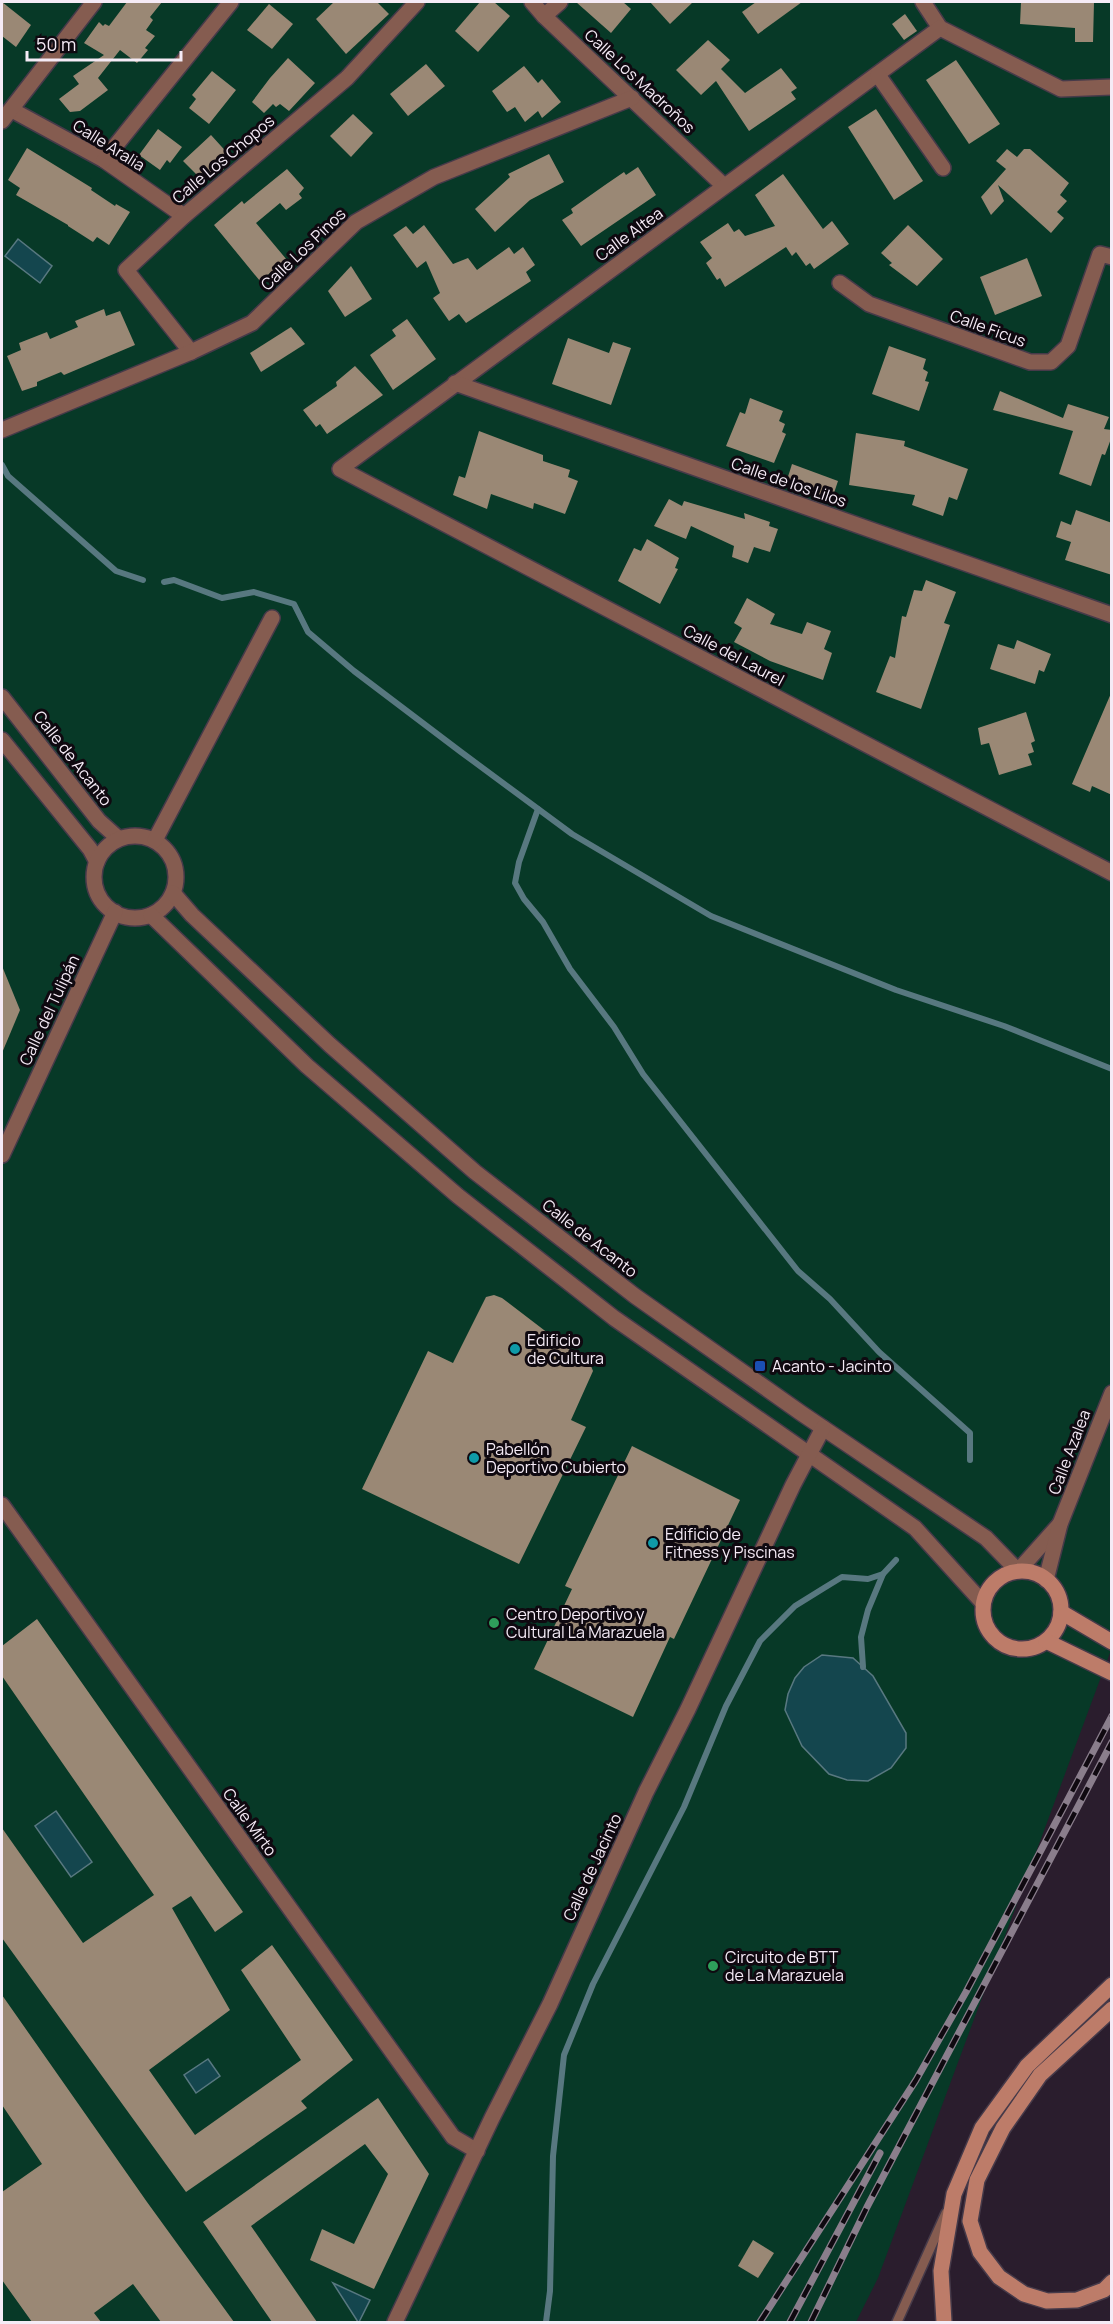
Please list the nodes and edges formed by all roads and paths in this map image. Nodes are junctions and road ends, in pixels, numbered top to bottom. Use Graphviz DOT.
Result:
graph roads {
  1 [pos="93,2"];
  2 [pos="231,2"];
  3 [pos="417,2"];
  4 [pos="532,2"];
  5 [pos="560,2"];
  6 [pos="923,2"];
  7 [pos="544,16"];
  8 [pos="940,28"];
  9 [pos="878,75"];
  10 [pos="1112,87"];
  11 [pos="632,98"];
  12 [pos="12,110"];
  13 [pos="2,122"];
  14 [pos="104,160"];
  15 [pos="943,168"];
  16 [pos="724,186"];
  17 [pos="184,216"];
  18 [pos="1106,255"];
  19 [pos="840,283"];
  20 [pos="191,352"];
  21 [pos="455,383"];
  22 [pos="2,430"];
  23 [pos="340,469"];
  24 [pos="1112,615"];
  25 [pos="272,618"];
  26 [pos="2,697"];
  27 [pos="2,740"];
  28 [pos="119,839"];
  29 [pos="155,840"];
  30 [pos="97,862"];
  31 [pos="1112,873"];
  32 [pos="173,893"];
  33 [pos="115,912"];
  34 [pos="151,915"];
  35 [pos="2,1155"];
  36 [pos="1112,1393"];
  37 [pos="823,1428"];
  38 [pos="808,1454"];
  39 [pos="2,1505"];
  40 [pos="1060,1524"];
  41 [pos="1018,1571"];
  42 [pos="1046,1580"];
  43 [pos="983,1603"];
  44 [pos="1061,1612"];
  45 [pos="1046,1641"];
  46 [pos="1112,1642"];
  47 [pos="1112,1673"];
  48 [pos="1112,1985"];
  49 [pos="1112,2009"];
  50 [pos="477,2151"];
  51 [pos="954,2194"];
  52 [pos="1112,2282"];
  53 [pos="395,2322"];
  54 [pos="897,2322"];
  55 [pos="944,2322"];
  1 -- 12 [label="street"];
  2 -- 14 [label="street"];
  3 -- 17 [label="street, Calle Los Chopos"];
  4 -- 7 [label="street, Calle Los Madroños"];
  5 -- 7 [label="street"];
  6 -- 8 [label="street"];
  7 -- 11 [label="street, Calle Los Madroños"];
  8 -- 9 [label="street, Calle Altea"];
  8 -- 10 [label="street"];
  9 -- 15 [label="street"];
  9 -- 16 [label="street, Calle Altea"];
  11 -- 16 [label="street, Calle Los Madroños"];
  11 -- 20 [label="street, Calle Los Pinos"];
  12 -- 13 [label="street"];
  12 -- 14 [label="street, Calle Aralia"];
  14 -- 17 [label="street, Calle Aralia"];
  16 -- 21 [label="street, Calle Altea"];
  17 -- 20 [label="street, Calle Los Chopos"];
  18 -- 19 [label="street, Calle Ficus"];
  20 -- 22 [label="street, Calle Los Pinos"];
  21 -- 23 [label="street, Calle Altea"];
  21 -- 24 [label="street, Calle de los Lilos"];
  23 -- 31 [label="street, Calle del Laurel"];
  25 -- 29 [label="street"];
  26 -- 28 [label="street, Calle de Acanto"];
  27 -- 30 [label="street"];
  28 -- 29 [label="street"];
  28 -- 30 [label="street"];
  29 -- 32 [label="street"];
  30 -- 33 [label="street"];
  32 -- 34 [label="street"];
  32 -- 37 [label="street, Calle de Acanto"];
  33 -- 34 [label="street"];
  33 -- 35 [label="street, Calle del Tulipán"];
  34 -- 38 [label="street"];
  36 -- 40 [label="street, Calle Azalea"];
  37 -- 38 [label="street, Calle de Jacinto"];
  37 -- 41 [label="street, Calle de Acanto"];
  38 -- 43 [label="street"];
  38 -- 50 [label="street, Calle de Jacinto"];
  39 -- 50 [label="street, Calle Mirto"];
  40 -- 41 [label="street, Calle Azalea"];
  40 -- 42 [label="street, Calle Azalea"];
  41 -- 42 [label="street"];
  41 -- 43 [label="street"];
  42 -- 44 [label="street"];
  43 -- 45 [label="street"];
  44 -- 45 [label="street"];
  44 -- 46 [label="street"];
  45 -- 47 [label="street"];
  48 -- 51 [label="street"];
  49 -- 52 [label="street"];
  50 -- 53 [label="street, Calle de Jacinto"];
  51 -- 54 [label="lane"];
  51 -- 55 [label="street"];
}
